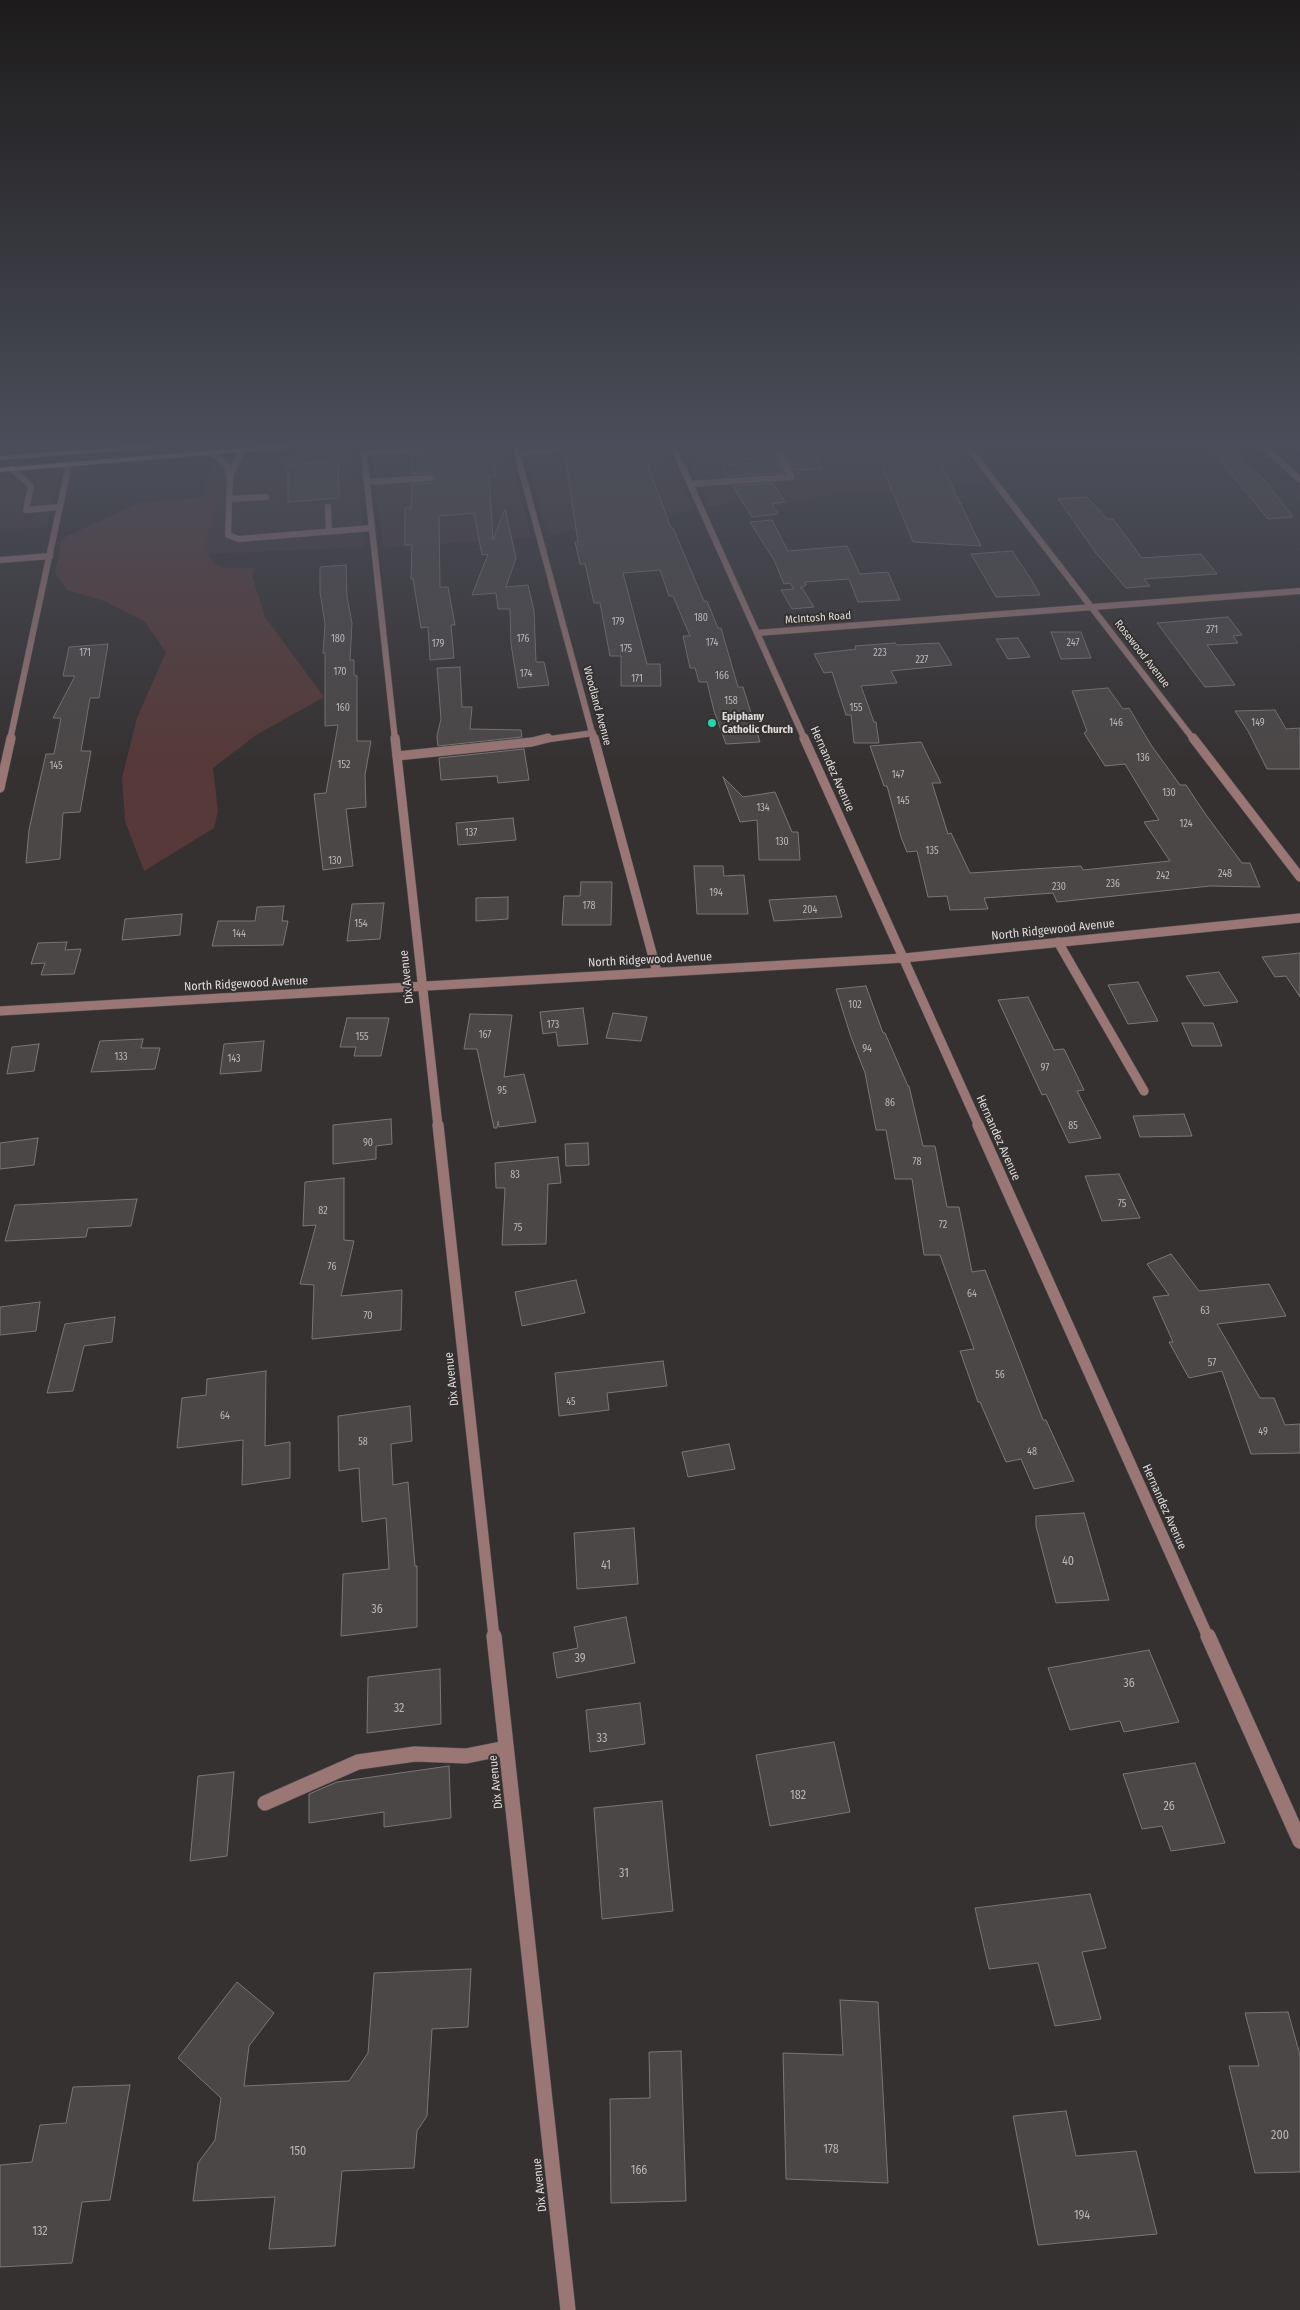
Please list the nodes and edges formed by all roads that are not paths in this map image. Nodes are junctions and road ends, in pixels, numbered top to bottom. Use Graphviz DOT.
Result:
graph roads {
  1 [pos="375,554"];
  2 [pos="544,554"];
  3 [pos="721,554"];
  4 [pos="1051,554"];
  5 [pos="50,556"];
  6 [pos="0,560"];
  7 [pos="1300,591"];
  8 [pos="1092,607"];
  9 [pos="757,633"];
  10 [pos="593,733"];
  11 [pos="397,756"];
  12 [pos="0,788"];
  13 [pos="1300,877"];
  14 [pos="1300,918"];
  15 [pos="1058,942"];
  16 [pos="904,958"];
  17 [pos="657,972"];
  18 [pos="422,986"];
  19 [pos="0,1011"];
  20 [pos="1144,1091"];
  21 [pos="506,1748"];
  22 [pos="265,1803"];
  23 [pos="1300,1840"];
  24 [pos="568,2310"];
  1 -- 11 [label="street, Dix Avenue"];
  2 -- 10 [label="street, Woodland Avenue"];
  3 -- 9 [label="street, Hernandez Avenue"];
  4 -- 8 [label="street, Rosewood Avenue"];
  5 -- 6 [label="street"];
  5 -- 12 [label="street"];
  7 -- 8 [label="street, McIntosh Road"];
  8 -- 9 [label="street, McIntosh Road"];
  8 -- 13 [label="street, Rosewood Avenue"];
  9 -- 16 [label="street, Hernandez Avenue"];
  10 -- 11 [label="street"];
  10 -- 17 [label="street, Woodland Avenue"];
  11 -- 18 [label="street, Dix Avenue"];
  14 -- 15 [label="street, North Ridgewood Avenue"];
  15 -- 16 [label="street, North Ridgewood Avenue"];
  15 -- 20 [label="street"];
  16 -- 17 [label="street, North Ridgewood Avenue"];
  16 -- 23 [label="street, Hernandez Avenue"];
  17 -- 18 [label="street, North Ridgewood Avenue"];
  18 -- 19 [label="street, North Ridgewood Avenue"];
  18 -- 21 [label="street, Dix Avenue"];
  21 -- 22 [label="street"];
  21 -- 24 [label="street, Dix Avenue"];
}
